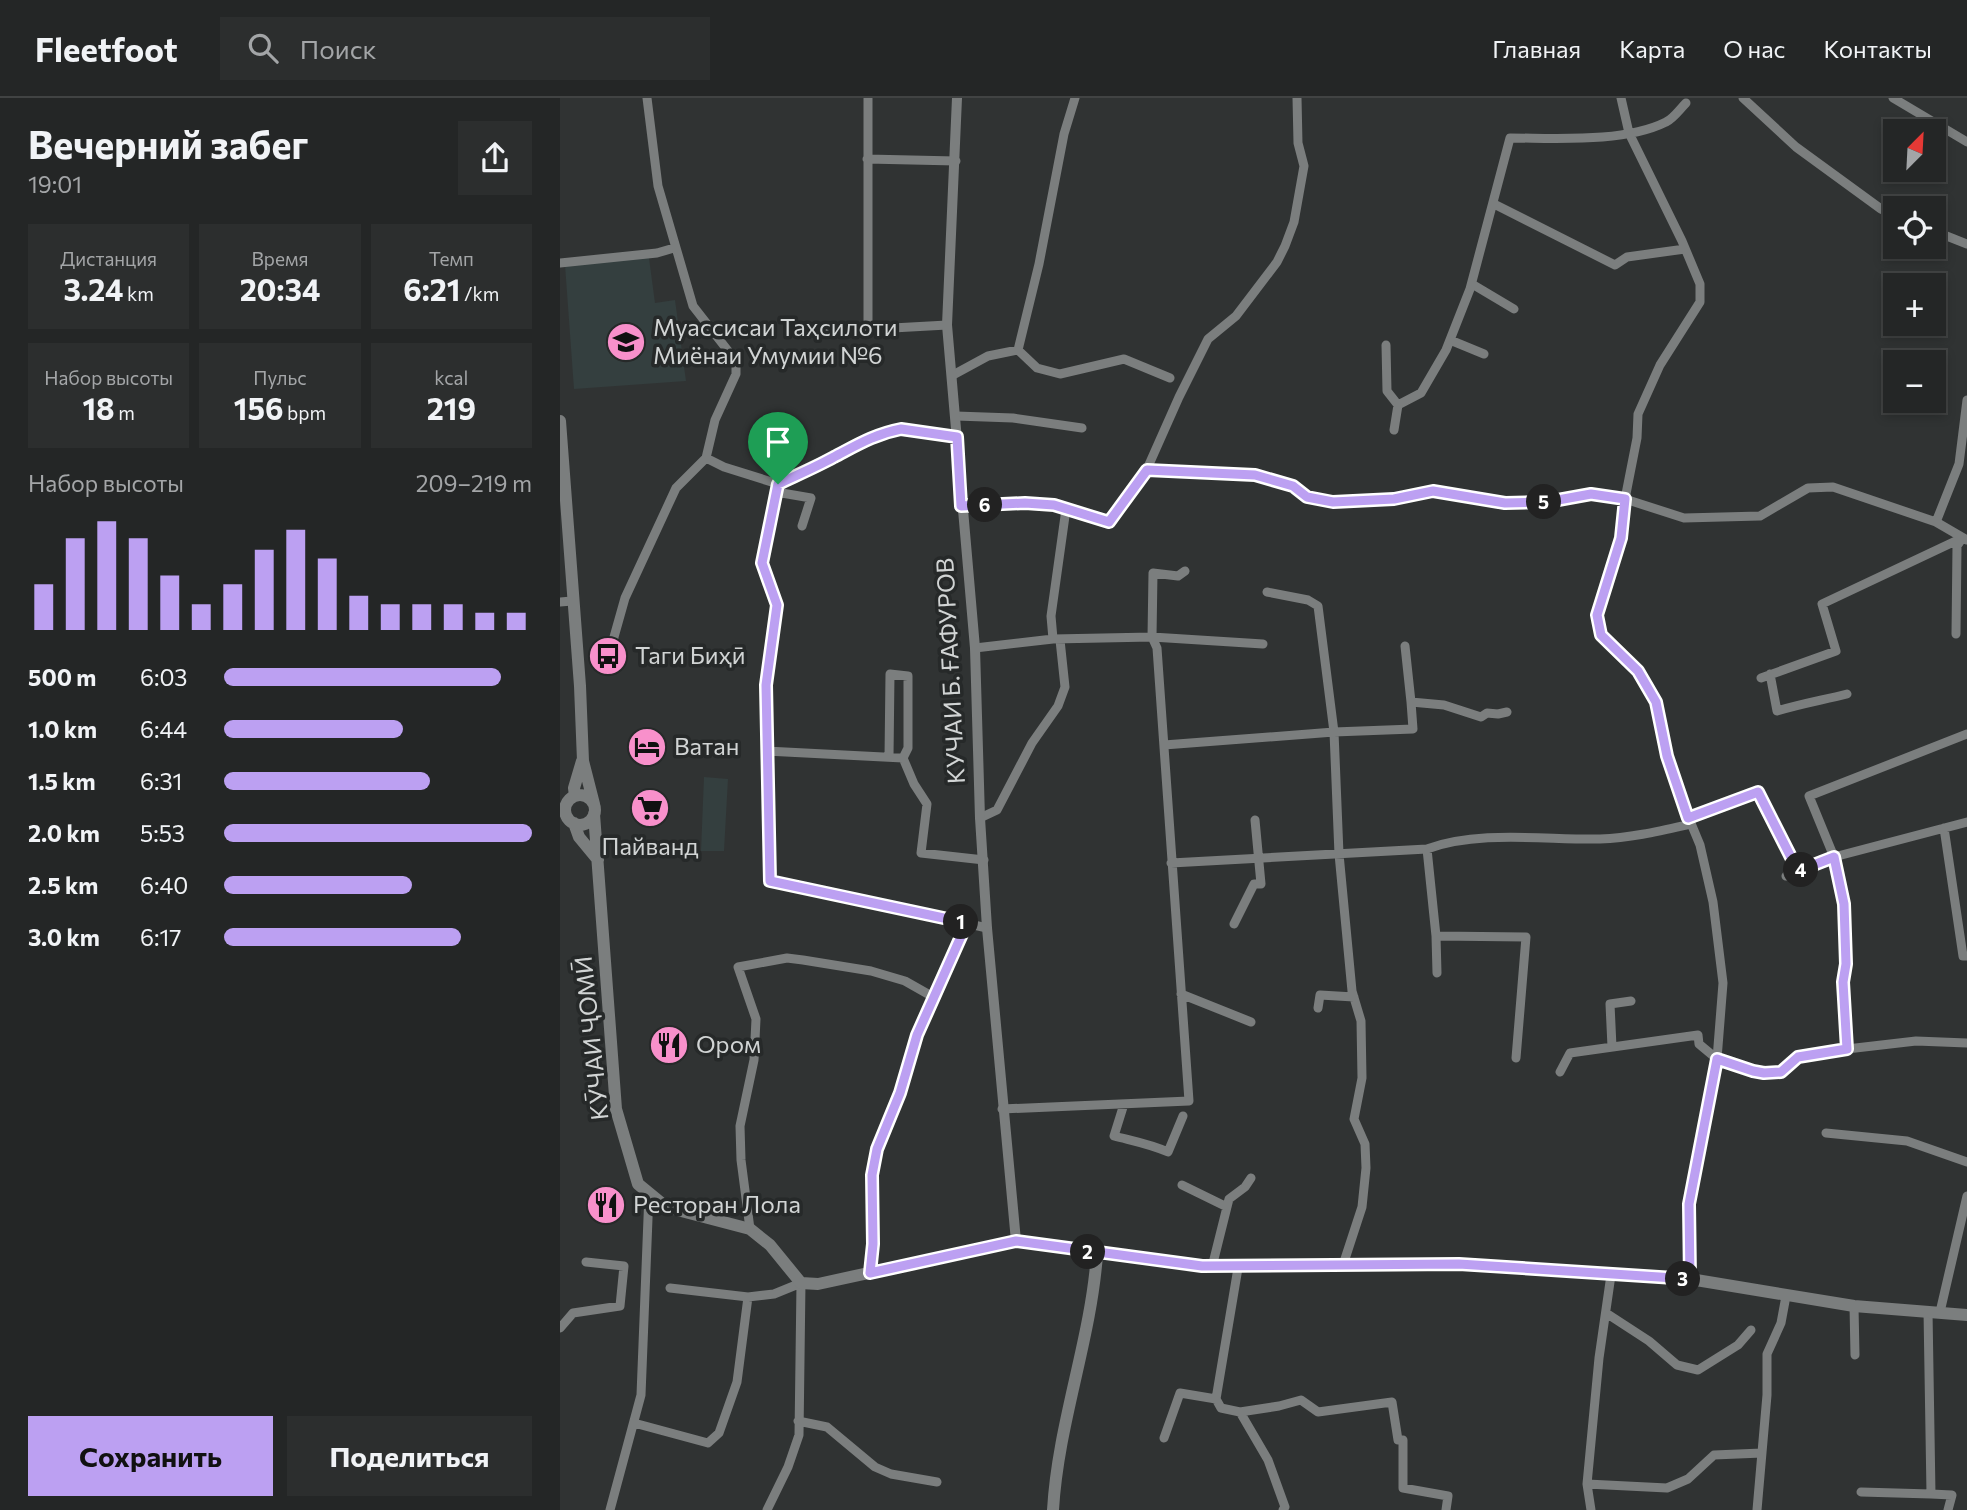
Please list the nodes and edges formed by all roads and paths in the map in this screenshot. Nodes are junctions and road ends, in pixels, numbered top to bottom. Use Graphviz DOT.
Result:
graph roads {
  1 [pos="647,98"];
  2 [pos="868,98"];
  3 [pos="957,98"];
  4 [pos="1075,98"];
  5 [pos="1297,98"];
  6 [pos="1621,98"];
  7 [pos="1743,98"];
  8 [pos="1893,98"];
  9 [pos="1686,103"];
  10 [pos="1629,133"];
  11 [pos="1967,142"];
  12 [pos="867,159"];
  13 [pos="956,161"];
  14 [pos="1494,204"];
  15 [pos="1883,210"];
  16 [pos="1946,236"];
  17 [pos="1967,244"];
  18 [pos="674,248"];
  19 [pos="1685,249"];
  20 [pos="560,263"];
  21 [pos="1472,284"];
  22 [pos="1514,309"];
  23 [pos="947,325"];
  24 [pos="869,330"];
  25 [pos="820,332"];
  26 [pos="1450,340"];
  27 [pos="1386,345"];
  28 [pos="1018,350"];
  29 [pos="1484,354"];
  30 [pos="953,375"];
  31 [pos="1170,378"];
  32 [pos="1967,400"];
  33 [pos="1398,405"];
  34 [pos="956,416"];
  35 [pos="560,421"];
  36 [pos="1082,428"];
  37 [pos="1394,430"];
  38 [pos="957,437"];
  39 [pos="706,458"];
  40 [pos="1147,470"];
  41 [pos="777,488"];
  42 [pos="1625,499"];
  43 [pos="961,506"];
  44 [pos="1066,509"];
  45 [pos="1936,522"];
  46 [pos="802,526"];
  47 [pos="1965,539"];
  48 [pos="1185,571"];
  49 [pos="1267,592"];
  50 [pos="566,602"];
  51 [pos="1956,634"];
  52 [pos="1152,637"];
  53 [pos="1056,640"];
  54 [pos="1263,644"];
  55 [pos="1405,646"];
  56 [pos="975,648"];
  57 [pos="612,665"];
  58 [pos="1847,694"];
  59 [pos="1411,702"];
  60 [pos="1507,712"];
  61 [pos="1334,732"];
  62 [pos="1967,734"];
  63 [pos="1164,745"];
  64 [pos="766,751"];
  65 [pos="889,757"];
  66 [pos="903,758"];
  67 [pos="583,761"];
  68 [pos="568,800"];
  69 [pos="594,809"];
  70 [pos="980,818"];
  71 [pos="1255,820"];
  72 [pos="1689,821"];
  73 [pos="568,822"];
  74 [pos="1967,822"];
  75 [pos="1944,828"];
  76 [pos="1427,849"];
  77 [pos="1339,854"];
  78 [pos="1834,857"];
  79 [pos="1259,858"];
  80 [pos="598,860"];
  81 [pos="984,860"];
  82 [pos="1171,863"];
  83 [pos="1798,871"];
  84 [pos="1786,876"];
  85 [pos="967,923"];
  86 [pos="1234,924"];
  87 [pos="987,928"];
  88 [pos="1436,936"];
  89 [pos="1967,956"];
  90 [pos="1437,973"];
  91 [pos="1181,994"];
  92 [pos="934,998"];
  93 [pos="1354,998"];
  94 [pos="1631,1001"];
  95 [pos="1318,1007"];
  96 [pos="1251,1022"];
  97 [pos="1967,1043"];
  98 [pos="1612,1047"];
  99 [pos="1847,1049"];
  100 [pos="1516,1058"];
  101 [pos="1717,1059"];
  102 [pos="1560,1072"];
  103 [pos="1124,1104"];
  104 [pos="1002,1109"];
  105 [pos="1183,1116"];
  106 [pos="1826,1133"];
  107 [pos="1967,1162"];
  108 [pos="1251,1178"];
  109 [pos="1182,1185"];
  110 [pos="649,1193"];
  111 [pos="1967,1196"];
  112 [pos="1227,1207"];
  113 [pos="750,1229"];
  114 [pos="1016,1241"];
  115 [pos="1097,1254"];
  116 [pos="586,1262"];
  117 [pos="1343,1265"];
  118 [pos="1212,1267"];
  119 [pos="1238,1268"];
  120 [pos="870,1273"];
  121 [pos="1611,1275"];
  122 [pos="1690,1279"];
  123 [pos="801,1283"];
  124 [pos="670,1288"];
  125 [pos="1786,1296"];
  126 [pos="748,1297"];
  127 [pos="1854,1306"];
  128 [pos="1934,1311"];
  129 [pos="1606,1313"];
  130 [pos="1967,1315"];
  131 [pos="560,1328"];
  132 [pos="1751,1330"];
  133 [pos="1855,1355"];
  134 [pos="1216,1399"];
  135 [pos="1240,1412"];
  136 [pos="798,1421"];
  137 [pos="634,1423"];
  138 [pos="1164,1438"];
  139 [pos="1762,1453"];
  140 [pos="936,1482"];
  141 [pos="1587,1484"];
  142 [pos="1861,1492"];
  143 [pos="1931,1494"];
  144 [pos="610,1510"];
  145 [pos="767,1510"];
  146 [pos="1053,1510"];
  147 [pos="1283,1510"];
  148 [pos="1446,1510"];
  149 [pos="1591,1510"];
  150 [pos="1757,1510"];
  151 [pos="1948,1510"];
  1 -- 18 [label="street"];
  2 -- 12 [label="street"];
  3 -- 13 [label="street, КУЧАИ Б. ҒАФУРОВ"];
  4 -- 28 [label="street"];
  5 -- 40 [label="street"];
  6 -- 10 [label="street"];
  7 -- 15 [label="street"];
  8 -- 11 [label="street"];
  9 -- 10 [label="street"];
  10 -- 14 [label="street"];
  10 -- 19 [label="street"];
  12 -- 13 [label="street"];
  12 -- 24 [label="street"];
  13 -- 23 [label="street, КУЧАИ Б. ҒАФУРОВ"];
  14 -- 19 [label="street"];
  14 -- 21 [label="street"];
  16 -- 17 [label="street"];
  18 -- 20 [label="street"];
  18 -- 39 [label="street"];
  19 -- 42 [label="street"];
  21 -- 22 [label="street"];
  21 -- 26 [label="street"];
  23 -- 24 [label="street"];
  23 -- 30 [label="street, КУЧАИ Б. ҒАФУРОВ"];
  24 -- 25 [label="street"];
  26 -- 29 [label="street"];
  26 -- 33 [label="street"];
  27 -- 33 [label="street"];
  28 -- 30 [label="street"];
  28 -- 31 [label="street"];
  30 -- 34 [label="street, КУЧАИ Б. ҒАФУРОВ"];
  32 -- 45 [label="street"];
  33 -- 37 [label="street"];
  34 -- 36 [label="street"];
  34 -- 38 [label="street, КУЧАИ Б. ҒАФУРОВ"];
  35 -- 50 [label="main road"];
  38 -- 41 [label="street"];
  38 -- 43 [label="street, КУЧАИ Б. ҒАФУРОВ"];
  39 -- 41 [label="street"];
  39 -- 57 [label="street"];
  40 -- 42 [label="street"];
  40 -- 44 [label="street"];
  41 -- 46 [label="street"];
  41 -- 64 [label="street"];
  42 -- 45 [label="street"];
  42 -- 72 [label="street"];
  43 -- 44 [label="street"];
  43 -- 56 [label="street, КУЧАИ Б. ҒАФУРОВ"];
  44 -- 53 [label="street"];
  45 -- 47 [label="street"];
  47 -- 51 [label="street"];
  47 -- 58 [label="street"];
  48 -- 52 [label="street"];
  49 -- 61 [label="street"];
  50 -- 67 [label="main road"];
  52 -- 53 [label="street"];
  52 -- 54 [label="street"];
  52 -- 63 [label="street"];
  53 -- 56 [label="street"];
  53 -- 70 [label="street"];
  55 -- 59 [label="street"];
  56 -- 70 [label="street, КУЧАИ Б. ҒАФУРОВ"];
  59 -- 60 [label="street"];
  59 -- 61 [label="street"];
  61 -- 63 [label="street"];
  61 -- 77 [label="street"];
  62 -- 78 [label="street"];
  63 -- 82 [label="street"];
  64 -- 65 [label="street"];
  64 -- 85 [label="street"];
  65 -- 66 [label="street"];
  65 -- 66 [label="street"];
  66 -- 81 [label="street"];
  67 -- 68 [label="main road"];
  67 -- 69 [label="main road, КӮЧАИ ҶОМӢ"];
  68 -- 69 [label="main road"];
  68 -- 73 [label="main road"];
  69 -- 73 [label="main road"];
  69 -- 80 [label="main road, КӮЧАИ ҶОМӢ"];
  70 -- 81 [label="street, КУЧАИ Б. ҒАФУРОВ"];
  71 -- 79 [label="street"];
  72 -- 76 [label="street"];
  72 -- 83 [label="street"];
  72 -- 101 [label="street"];
  73 -- 80 [label="main road"];
  74 -- 75 [label="street"];
  75 -- 78 [label="street"];
  75 -- 89 [label="street"];
  76 -- 77 [label="street"];
  76 -- 88 [label="street"];
  77 -- 79 [label="street"];
  77 -- 93 [label="street"];
  78 -- 83 [label="street"];
  78 -- 99 [label="street"];
  79 -- 82 [label="street"];
  79 -- 86 [label="street"];
  80 -- 110 [label="main road, КӮЧАИ ҶОМӢ"];
  81 -- 87 [label="street, КУЧАИ Б. ҒАФУРОВ"];
  82 -- 91 [label="street"];
  83 -- 84 [label="street"];
  85 -- 87 [label="street"];
  85 -- 92 [label="street"];
  87 -- 104 [label="street, КУЧАИ Б. ҒАФУРОВ"];
  88 -- 90 [label="street"];
  88 -- 100 [label="street"];
  91 -- 96 [label="street"];
  91 -- 103 [label="street"];
  92 -- 113 [label="street"];
  92 -- 120 [label="street"];
  93 -- 95 [label="street"];
  93 -- 117 [label="street"];
  94 -- 98 [label="street"];
  97 -- 99 [label="street"];
  98 -- 101 [label="street"];
  98 -- 102 [label="street"];
  99 -- 101 [label="street"];
  101 -- 122 [label="street"];
  103 -- 104 [label="street"];
  103 -- 105 [label="street"];
  104 -- 114 [label="street, КУЧАИ Б. ҒАФУРОВ"];
  106 -- 107 [label="street"];
  108 -- 112 [label="street"];
  109 -- 112 [label="street"];
  110 -- 113 [label="main road, КӮЧАИ ҶОМӢ"];
  110 -- 137 [label="street"];
  111 -- 128 [label="street"];
  112 -- 118 [label="street"];
  113 -- 123 [label="main road, КӮЧАИ ҶОМӢ"];
  114 -- 115 [label="main road"];
  114 -- 120 [label="main road"];
  115 -- 118 [label="main road"];
  115 -- 146 [label="main road"];
  116 -- 131 [label="street"];
  117 -- 119 [label="main road"];
  117 -- 121 [label="main road"];
  118 -- 119 [label="main road"];
  119 -- 134 [label="street"];
  120 -- 123 [label="main road"];
  121 -- 122 [label="main road"];
  121 -- 129 [label="street"];
  122 -- 125 [label="main road"];
  123 -- 126 [label="street"];
  123 -- 136 [label="street"];
  124 -- 126 [label="street"];
  125 -- 127 [label="main road"];
  125 -- 139 [label="street"];
  126 -- 137 [label="street"];
  127 -- 128 [label="main road"];
  127 -- 133 [label="street"];
  128 -- 130 [label="main road"];
  128 -- 143 [label="street"];
  129 -- 132 [label="street"];
  129 -- 141 [label="street"];
  134 -- 135 [label="street"];
  134 -- 138 [label="street"];
  135 -- 147 [label="street"];
  135 -- 148 [label="street"];
  136 -- 140 [label="street"];
  136 -- 145 [label="street"];
  137 -- 144 [label="street"];
  139 -- 141 [label="street"];
  139 -- 150 [label="street"];
  141 -- 149 [label="street"];
  142 -- 143 [label="street"];
  143 -- 151 [label="street"];
}
